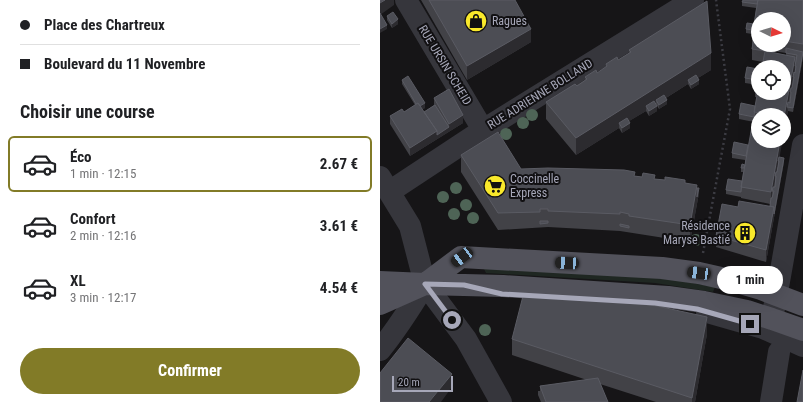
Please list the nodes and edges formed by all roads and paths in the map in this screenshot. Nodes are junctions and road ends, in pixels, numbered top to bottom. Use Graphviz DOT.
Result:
graph roads {
  1 [pos="406,0"];
  2 [pos="693,0"];
  3 [pos="716,0"];
  4 [pos="483,130"];
  5 [pos="803,145"];
  6 [pos="385,185"];
  7 [pos="699,273"];
  8 [pos="380,282"];
  9 [pos="425,284"];
  10 [pos="464,285"];
  11 [pos="772,291"];
  12 [pos="803,294"];
  13 [pos="380,304"];
  14 [pos="803,305"];
  15 [pos="772,319"];
  16 [pos="803,330"];
  17 [pos="803,346"];
  18 [pos="380,350"];
  19 [pos="779,352"];
  20 [pos="501,402"];
  21 [pos="771,402"];
  1 -- 4 [label="street, RUE URSIN SCHEID"];
  2 -- 4 [label="street, RUE ADRIENNE BOLLAND"];
  3 -- 7 [label="path"];
  4 -- 6 [label="street, RUE ADRIENNE BOLLAND"];
  5 -- 11 [label="street"];
  6 -- 9 [label="street"];
  7 -- 9 [label="main road"];
  7 -- 11 [label="main road"];
  8 -- 9 [label="main road"];
  9 -- 10 [label="main road"];
  9 -- 13 [label="main road"];
  9 -- 18 [label="street"];
  9 -- 20 [label="street"];
  10 -- 15 [label="main road"];
  10 -- 17 [label="street"];
  11 -- 12 [label="street"];
  11 -- 14 [label="main road"];
  11 -- 15 [label="street"];
  15 -- 16 [label="main road"];
  19 -- 21 [label="street"];
}
